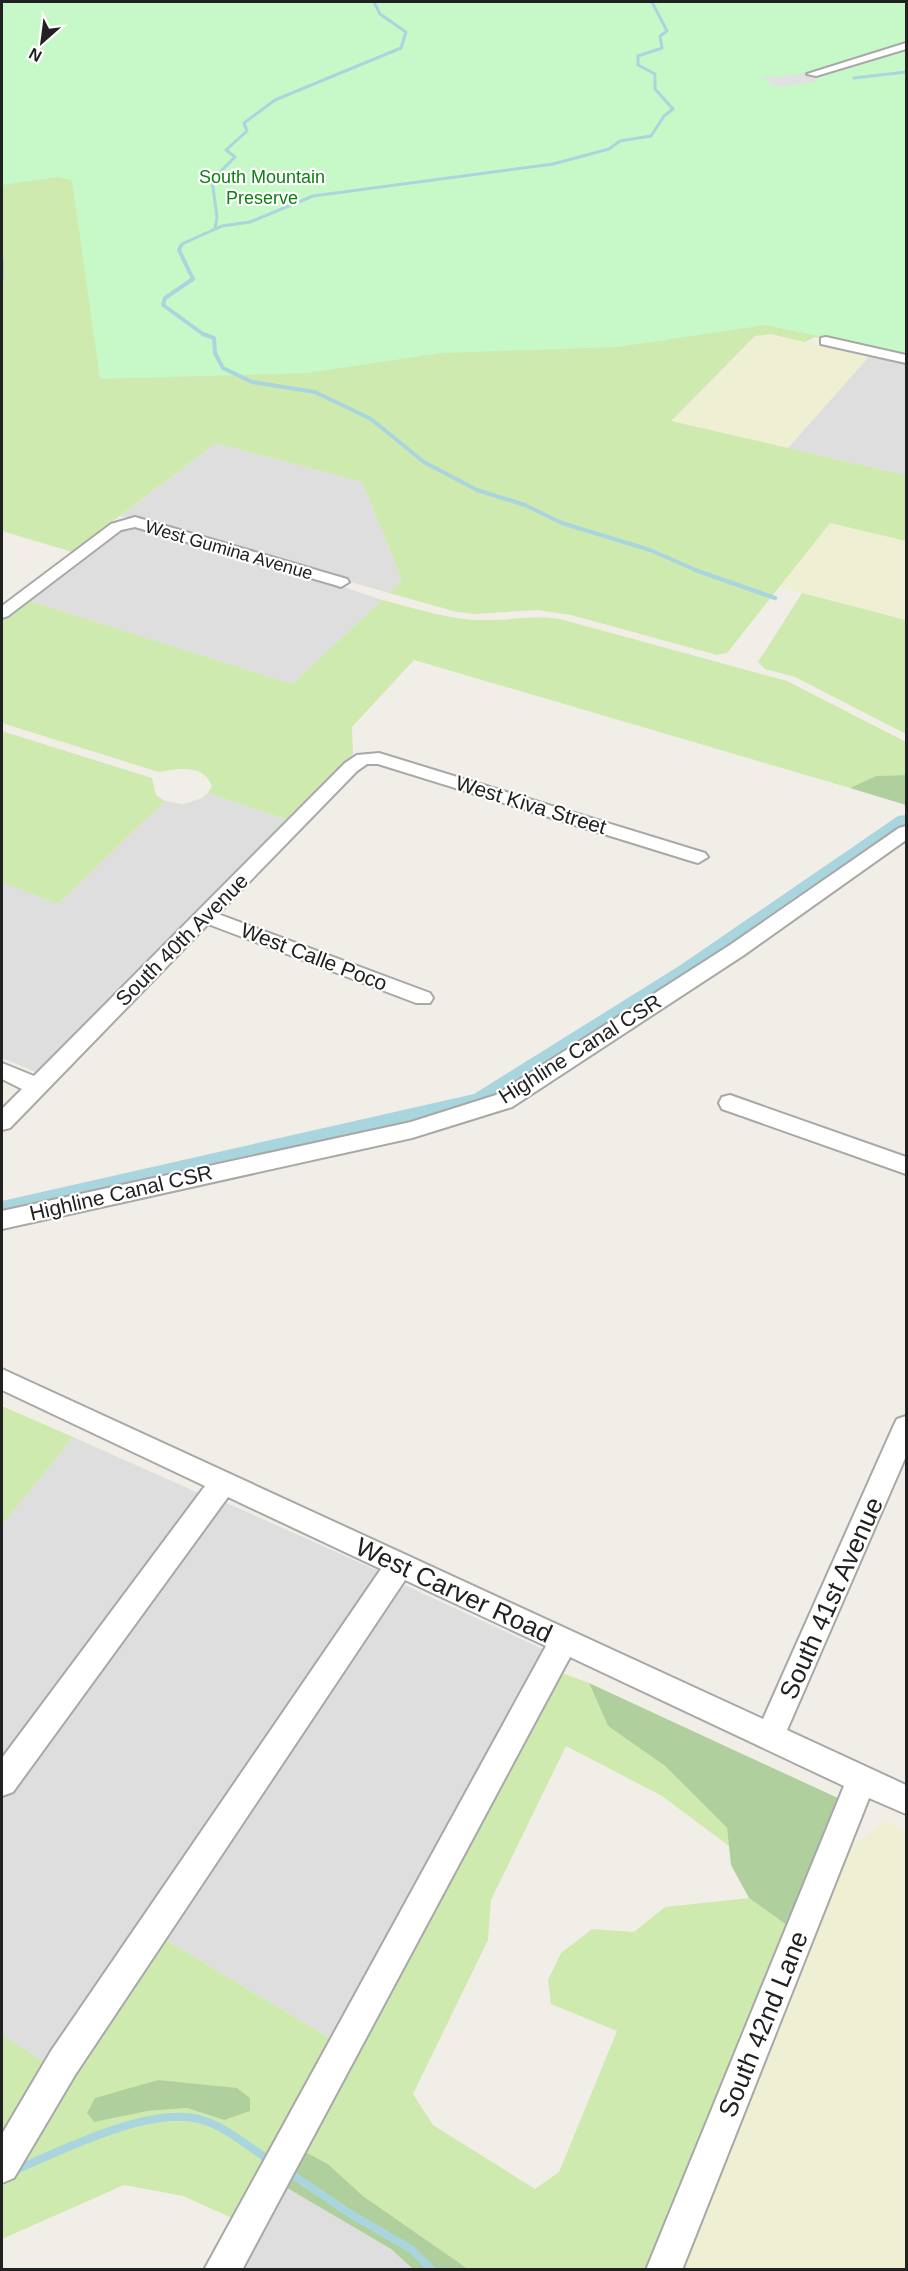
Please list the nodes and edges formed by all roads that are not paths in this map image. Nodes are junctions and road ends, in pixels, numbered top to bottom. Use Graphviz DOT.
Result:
graph roads {
  1 [pos="906,46"];
  2 [pos="812,74"];
  3 [pos="826,341"];
  4 [pos="906,359"];
  5 [pos="340,582"];
  6 [pos="2,613"];
  7 [pos="363,759"];
  8 [pos="906,832"];
  9 [pos="698,857"];
  10 [pos="206,916"];
  11 [pos="423,998"];
  12 [pos="2,1070"];
  13 [pos="37,1087"];
  14 [pos="730,1103"];
  15 [pos="2,1122"];
  16 [pos="906,1166"];
  17 [pos="2,1220"];
  18 [pos="2,1379"];
  19 [pos="906,1427"];
  20 [pos="223,1482"];
  21 [pos="400,1564"];
  22 [pos="563,1641"];
  23 [pos="770,1736"];
  24 [pos="862,1779"];
  25 [pos="2,1782"];
  26 [pos="906,1800"];
  27 [pos="2,2166"];
  28 [pos="222,2270"];
  29 [pos="664,2270"];
  1 -- 2 [label="street"];
  3 -- 4 [label="street"];
  5 -- 6 [label="street, West Gumina Avenue"];
  7 -- 9 [label="street, West Kiva Street"];
  7 -- 10 [label="street, South 40th Avenue"];
  8 -- 17 [label="street, Highline Canal CSR"];
  10 -- 11 [label="street, West Calle Poco"];
  10 -- 13 [label="street, South 40th Avenue"];
  12 -- 13 [label="street"];
  13 -- 15 [label="street, South 40th Avenue"];
  14 -- 16 [label="street"];
  18 -- 20 [label="street, West Carver Road"];
  19 -- 23 [label="street, South 41st Avenue"];
  20 -- 21 [label="street, West Carver Road"];
  20 -- 25 [label="street"];
  21 -- 22 [label="street, West Carver Road"];
  21 -- 27 [label="street"];
  22 -- 23 [label="street, West Carver Road"];
  22 -- 28 [label="street"];
  23 -- 24 [label="street, West Carver Road"];
  24 -- 26 [label="street, West Carver Road"];
  24 -- 29 [label="street, South 42nd Lane"];
}
